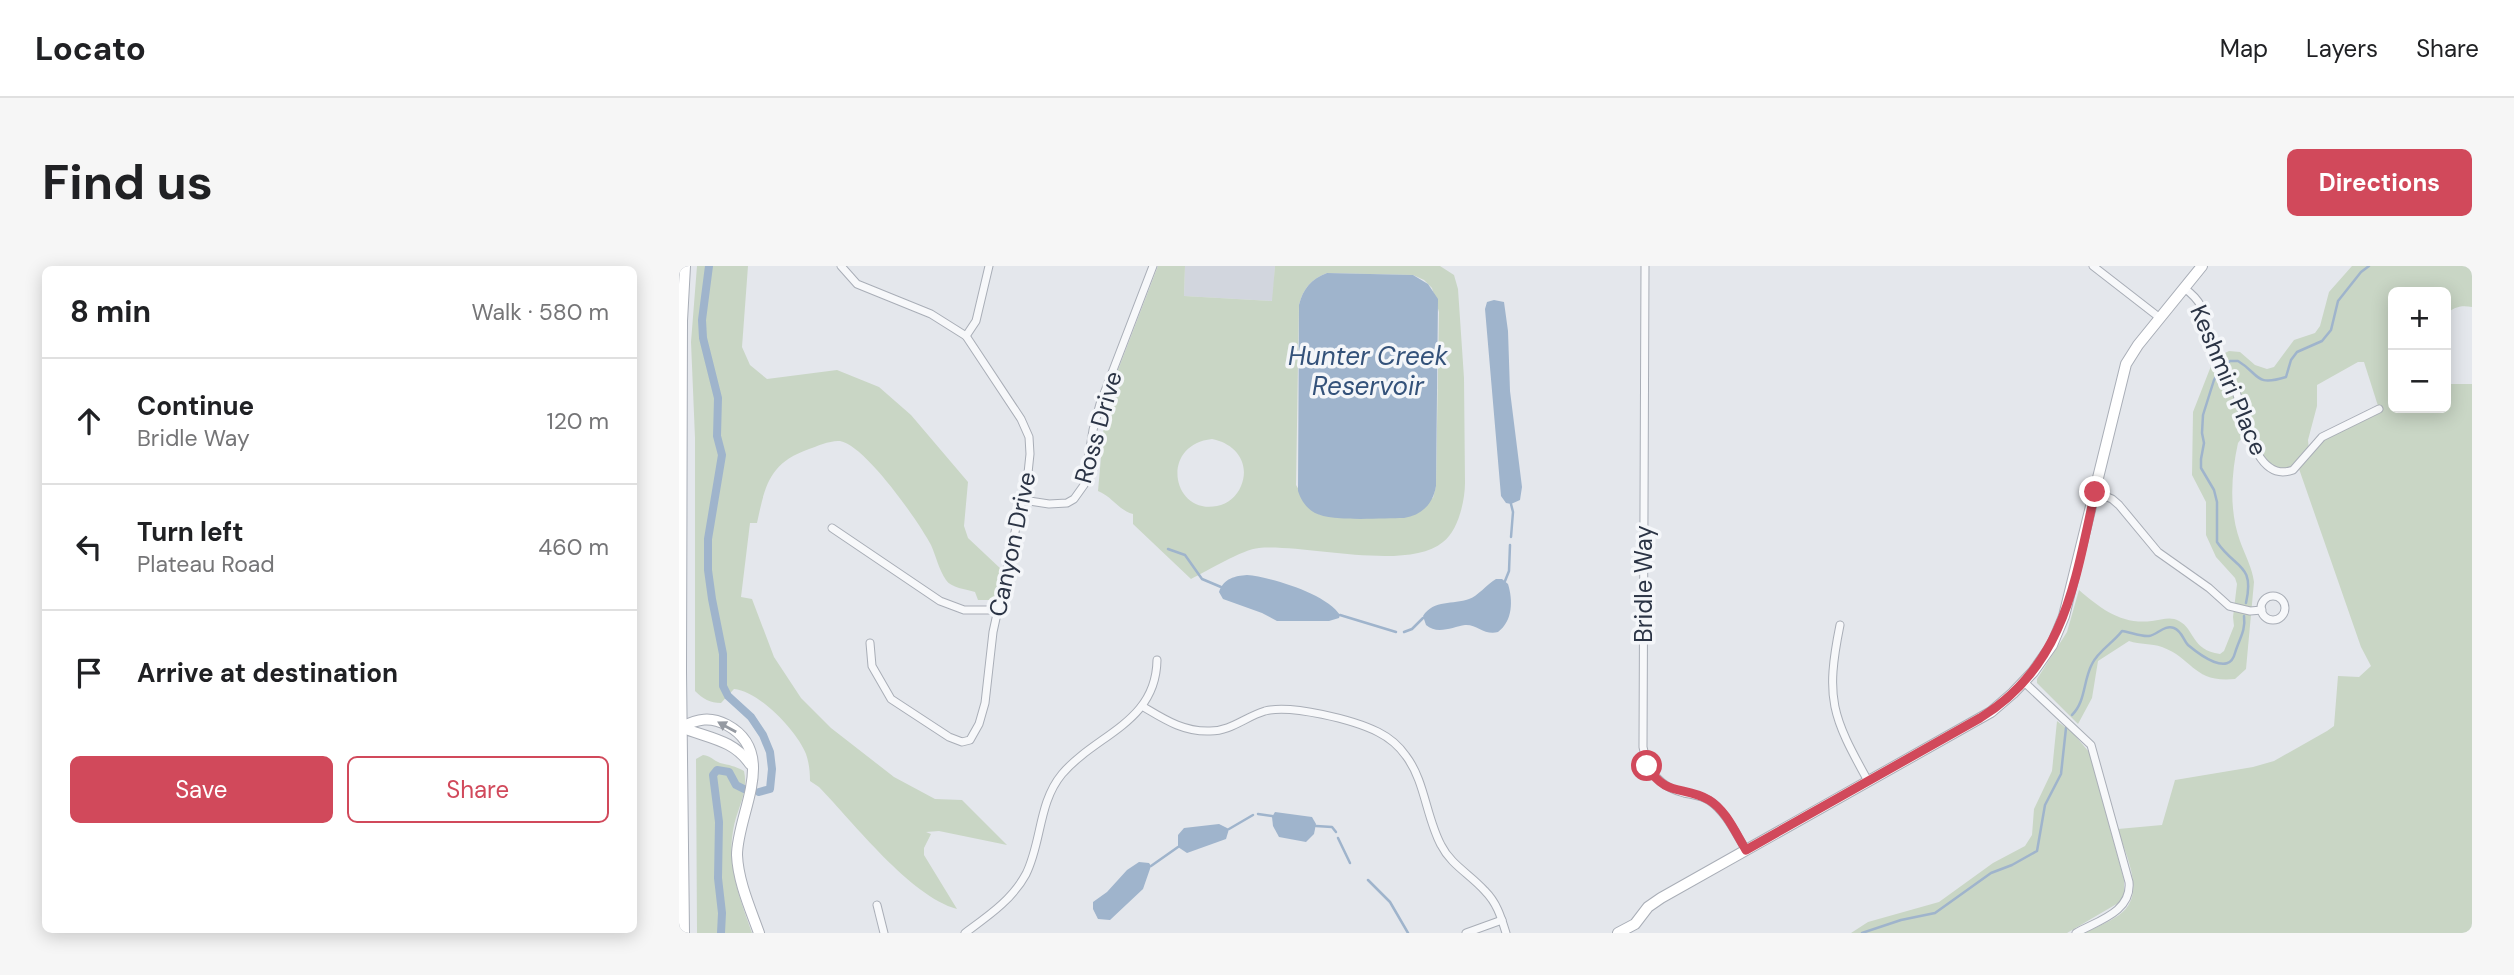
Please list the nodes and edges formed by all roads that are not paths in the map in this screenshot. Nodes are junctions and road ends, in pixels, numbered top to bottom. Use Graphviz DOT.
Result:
graph roads {
  1 [pos="685,266"];
  2 [pos="841,266"];
  3 [pos="989,266"];
  4 [pos="1153,266"];
  5 [pos="1645,266"];
  6 [pos="2093,266"];
  7 [pos="2199,267"];
  8 [pos="2184,288"];
  9 [pos="2160,318"];
  10 [pos="966,337"];
  11 [pos="2379,409"];
  12 [pos="2095,492"];
  13 [pos="1023,499"];
  14 [pos="832,528"];
  15 [pos="998,610"];
  16 [pos="2262,610"];
  17 [pos="1840,625"];
  18 [pos="870,643"];
  19 [pos="1157,660"];
  20 [pos="2024,682"];
  21 [pos="1142,706"];
  22 [pos="681,727"];
  23 [pos="752,767"];
  24 [pos="1868,781"];
  25 [pos="1746,850"];
  26 [pos="877,905"];
  27 [pos="1502,920"];
  28 [pos="971,931"];
  29 [pos="684,933"];
  30 [pos="759,933"];
  31 [pos="884,933"];
  32 [pos="1466,933"];
  33 [pos="1506,933"];
  34 [pos="1618,933"];
  35 [pos="2076,933"];
  1 -- 22 [label="street"];
  2 -- 10 [label="street, Canyon Drive"];
  3 -- 10 [label="street"];
  4 -- 13 [label="street, Ross Drive"];
  5 -- 25 [label="street, Bridle Way"];
  6 -- 9 [label="street"];
  7 -- 8 [label="street"];
  8 -- 9 [label="street"];
  8 -- 11 [label="street, Keshmiri Place"];
  9 -- 12 [label="street"];
  10 -- 13 [label="street, Canyon Drive"];
  12 -- 16 [label="street"];
  12 -- 20 [label="street"];
  13 -- 15 [label="street, Canyon Drive"];
  14 -- 15 [label="street"];
  15 -- 18 [label="street, Canyon Drive"];
  17 -- 24 [label="street"];
  19 -- 21 [label="street"];
  20 -- 24 [label="street"];
  20 -- 35 [label="street"];
  21 -- 27 [label="street"];
  21 -- 28 [label="street"];
  22 -- 23 [label="street"];
  23 -- 22 [label="street, one-way"];
  22 -- 29 [label="street"];
  23 -- 30 [label="street"];
  24 -- 25 [label="street"];
  25 -- 34 [label="street"];
  26 -- 31 [label="street"];
  27 -- 32 [label="street"];
  27 -- 33 [label="street"];
}
